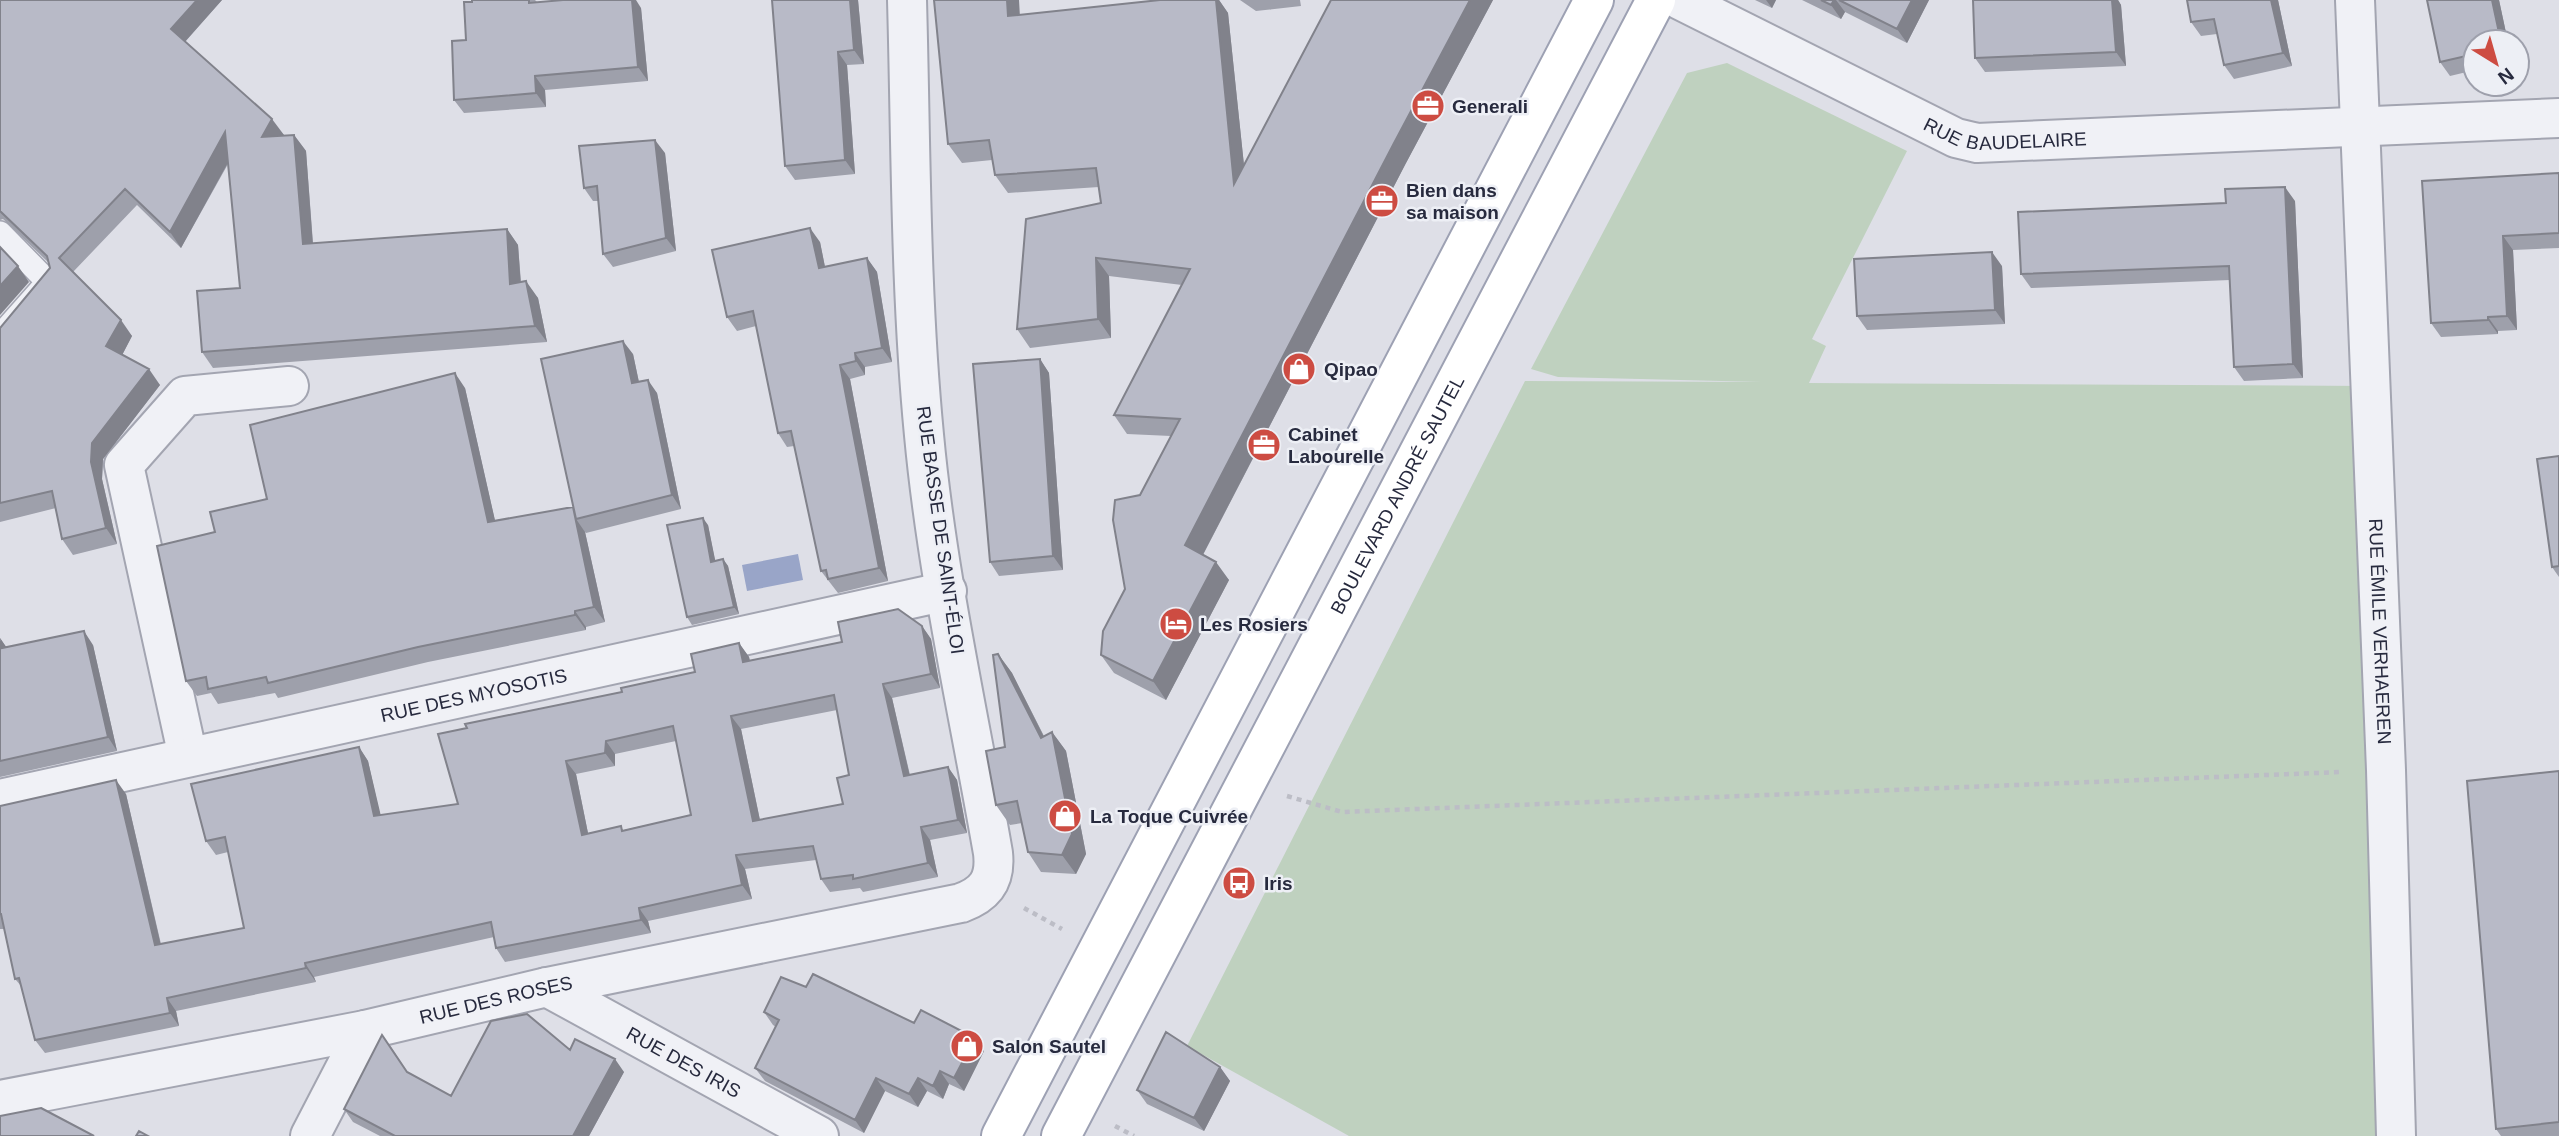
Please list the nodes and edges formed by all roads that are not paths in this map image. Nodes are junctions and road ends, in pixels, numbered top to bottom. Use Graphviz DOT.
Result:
graph roads {
  1 [pos="907,0"];
  2 [pos="1594,0"];
  3 [pos="1656,0"];
  4 [pos="1681,0"];
  5 [pos="2355,0"];
  6 [pos="2559,118"];
  7 [pos="2362,128"];
  8 [pos="0,233"];
  9 [pos="0,336"];
  10 [pos="289,386"];
  11 [pos="947,591"];
  12 [pos="188,757"];
  13 [pos="0,799"];
  14 [pos="988,887"];
  15 [pos="547,987"];
  16 [pos="365,1030"];
  17 [pos="0,1100"];
  18 [pos="310,1136"];
  19 [pos="819,1136"];
  20 [pos="1001,1136"];
  21 [pos="1061,1136"];
  22 [pos="2396,1136"];
  1 -- 11 [label="street, RUE BASSE DE SAINT-ÉLOI"];
  2 -- 20 [label="main road"];
  3 -- 21 [label="main road, BOULEVARD ANDRÉ SAUTEL"];
  4 -- 7 [label="street, RUE BAUDELAIRE"];
  5 -- 7 [label="street, RUE ÉMILE VERHAEREN"];
  6 -- 7 [label="street, RUE BAUDELAIRE"];
  7 -- 22 [label="street, RUE ÉMILE VERHAEREN"];
  8 -- 9 [label="lane"];
  10 -- 12 [label="street"];
  11 -- 12 [label="street, RUE DES MYOSOTIS"];
  11 -- 14 [label="street, RUE BASSE DE SAINT-ÉLOI"];
  12 -- 13 [label="street, RUE DES MYOSOTIS"];
  14 -- 15 [label="street, RUE DES ROSES"];
  15 -- 16 [label="street, RUE DES ROSES"];
  15 -- 19 [label="street, RUE DES IRIS"];
  16 -- 17 [label="street, RUE DES ROSES"];
  16 -- 18 [label="street"];
}
